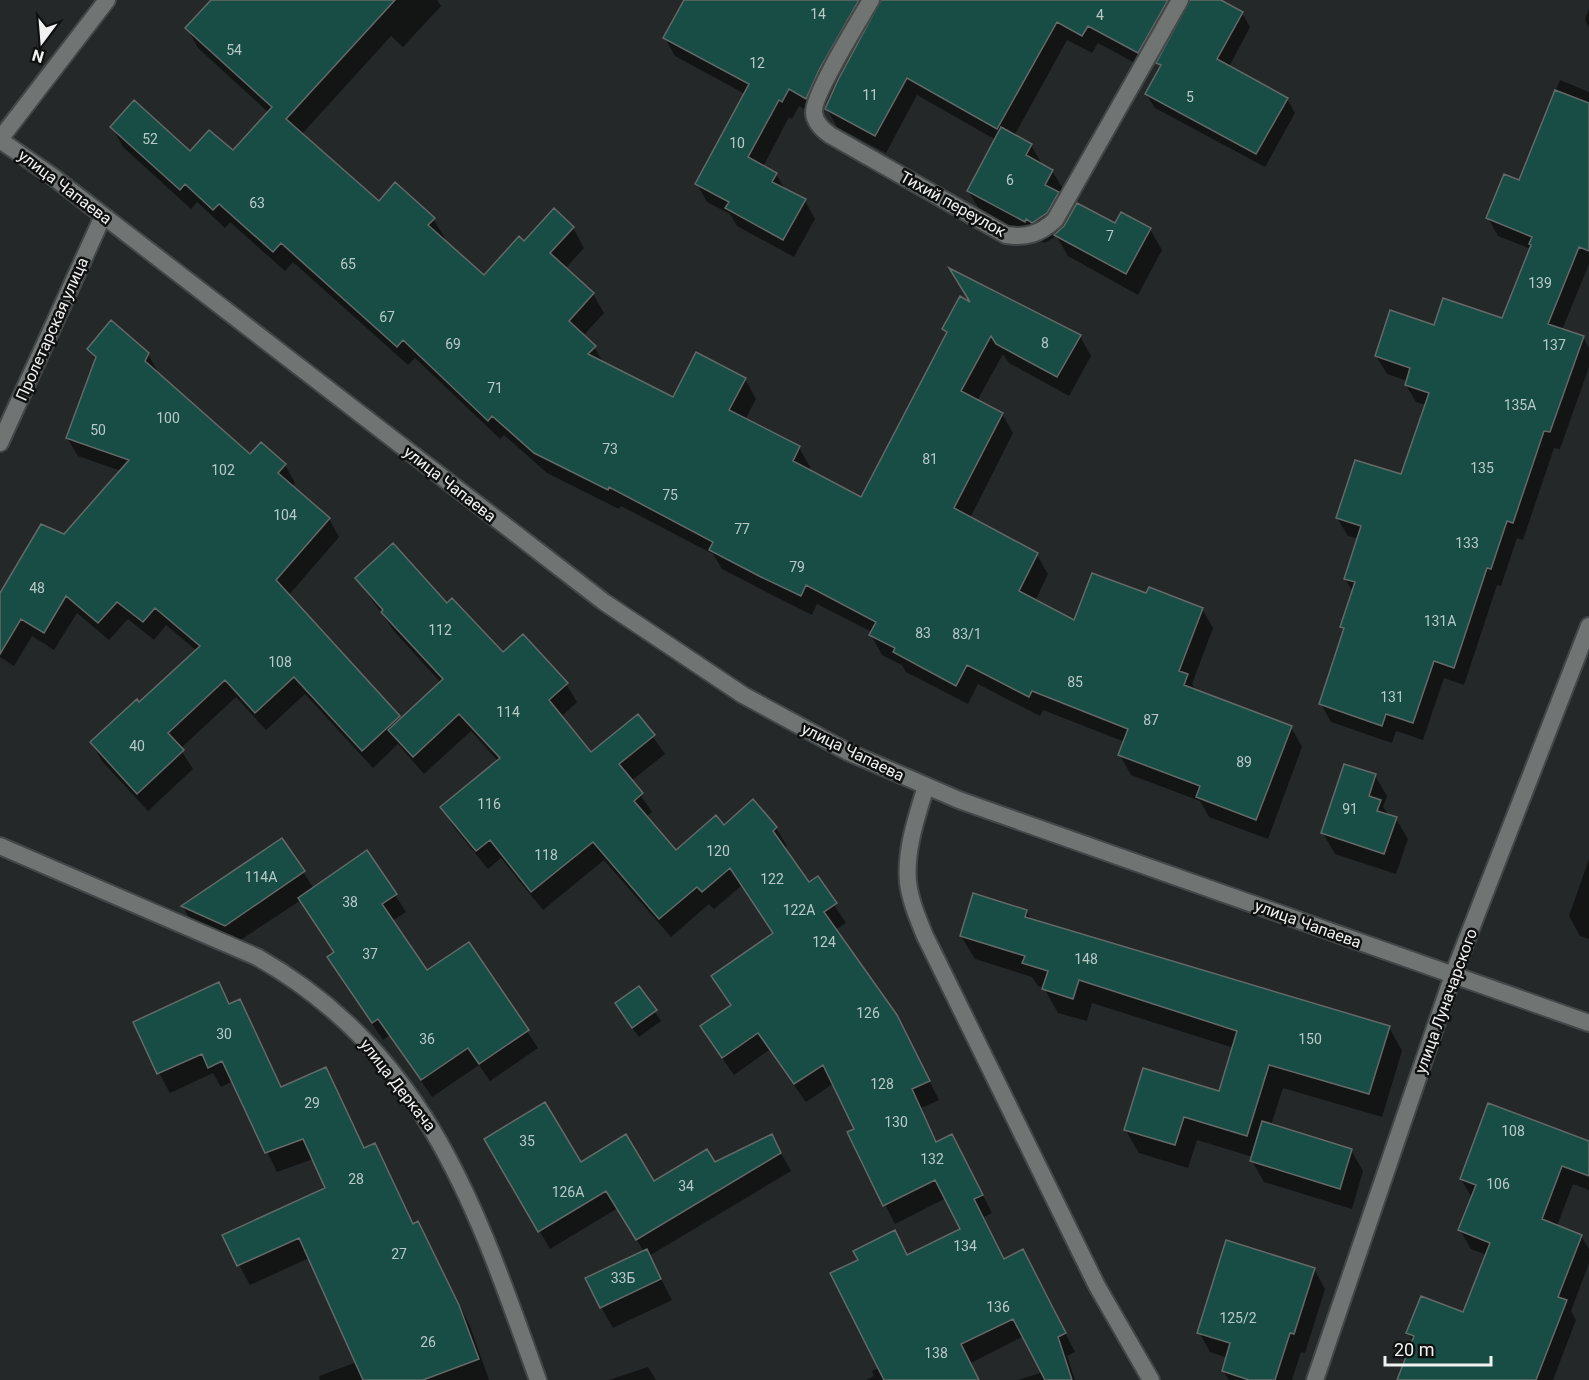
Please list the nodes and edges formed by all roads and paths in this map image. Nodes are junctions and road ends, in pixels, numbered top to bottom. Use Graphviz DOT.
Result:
graph roads {
  1 [pos="106,0"];
  2 [pos="871,0"];
  3 [pos="1180,0"];
  4 [pos="0,140"];
  5 [pos="103,216"];
  6 [pos="0,443"];
  7 [pos="1589,626"];
  8 [pos="926,786"];
  9 [pos="0,846"];
  10 [pos="1453,975"];
  11 [pos="1589,1023"];
  12 [pos="538,1380"];
  13 [pos="1151,1380"];
  14 [pos="1315,1380"];
  1 -- 4 [label="street"];
  2 -- 3 [label="street, Тихий переулок"];
  4 -- 5 [label="street, улица Чапаева"];
  5 -- 6 [label="street, Пролетарская улица"];
  5 -- 8 [label="street, улица Чапаева"];
  7 -- 10 [label="street, улица Луначарского"];
  8 -- 10 [label="street, улица Чапаева"];
  8 -- 13 [label="street, улица Чапаева"];
  9 -- 12 [label="street, улица Деркача"];
  10 -- 11 [label="street, улица Чапаева"];
  10 -- 14 [label="street, улица Луначарского"];
}
